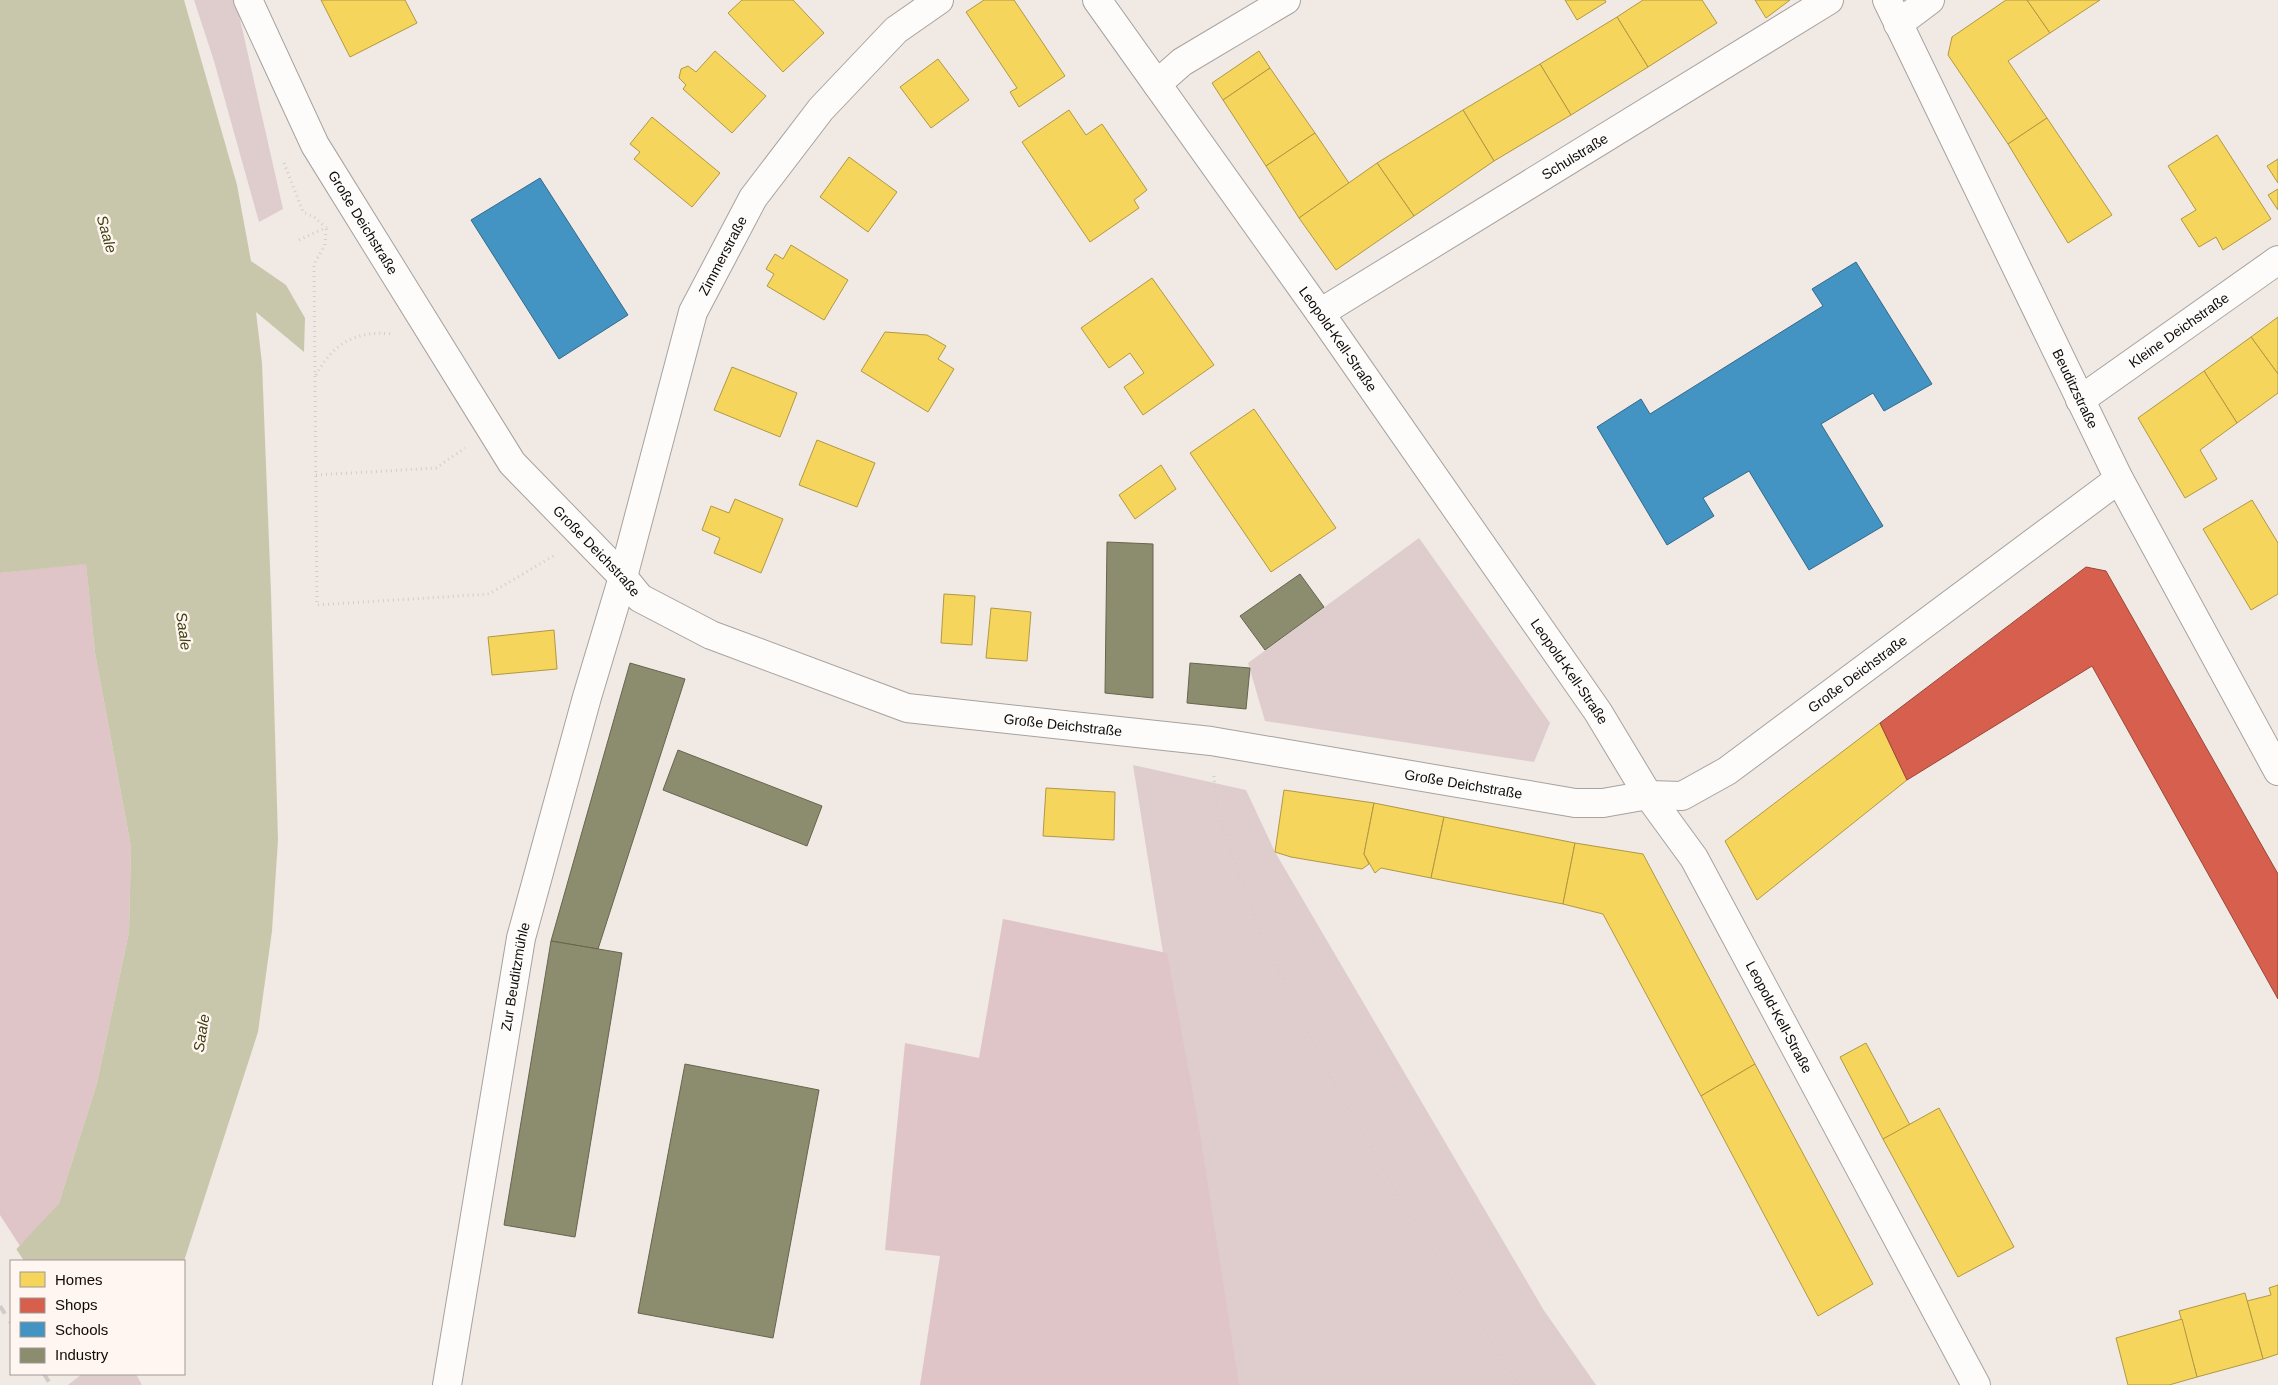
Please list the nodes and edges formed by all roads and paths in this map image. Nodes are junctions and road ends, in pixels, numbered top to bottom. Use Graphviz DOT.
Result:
graph roads {
  1 [pos="248,0"];
  2 [pos="939,0"];
  3 [pos="1097,0"];
  4 [pos="1286,0"];
  5 [pos="1829,0"];
  6 [pos="1930,0"];
  7 [pos="1892,12"];
  8 [pos="1157,84"];
  9 [pos="283,159"];
  10 [pos="326,228"];
  11 [pos="299,240"];
  12 [pos="2278,260"];
  13 [pos="1320,313"];
  14 [pos="432,335"];
  15 [pos="316,376"];
  16 [pos="2080,400"];
  17 [pos="492,430"];
  18 [pos="316,475"];
  19 [pos="2119,479"];
  20 [pos="584,537"];
  21 [pos="623,577"];
  22 [pos="1211,741"];
  23 [pos="2278,771"];
  24 [pos="1648,795"];
  25 [pos="447,1385"];
  26 [pos="1519,1385"];
  27 [pos="1976,1385"];
  1 -- 14 [label="street, Große Deichstraße"];
  2 -- 21 [label="street, Zimmerstraße"];
  3 -- 8 [label="street, Leopold-Kell-Straße"];
  4 -- 8 [label="street"];
  5 -- 13 [label="street, Schulstraße"];
  6 -- 7 [label="street"];
  7 -- 16 [label="street, Beuditzstraße"];
  8 -- 13 [label="street, Leopold-Kell-Straße"];
  9 -- 10 [label="path"];
  10 -- 11 [label="path"];
  10 -- 15 [label="path"];
  12 -- 16 [label="street, Kleine Deichstraße"];
  13 -- 24 [label="street, Leopold-Kell-Straße"];
  14 -- 15 [label="path"];
  14 -- 17 [label="street, Große Deichstraße"];
  15 -- 18 [label="path"];
  16 -- 19 [label="street, Beuditzstraße"];
  17 -- 18 [label="path"];
  17 -- 20 [label="street, Große Deichstraße"];
  18 -- 20 [label="path"];
  19 -- 23 [label="street, Beuditzstraße"];
  19 -- 24 [label="street, Große Deichstraße"];
  20 -- 21 [label="street, Große Deichstraße"];
  21 -- 22 [label="street, Große Deichstraße"];
  21 -- 25 [label="street, Zur Beuditzmühle"];
  22 -- 24 [label="street, Große Deichstraße"];
  22 -- 26 [label="path"];
  24 -- 27 [label="street, Leopold-Kell-Straße"];
}
